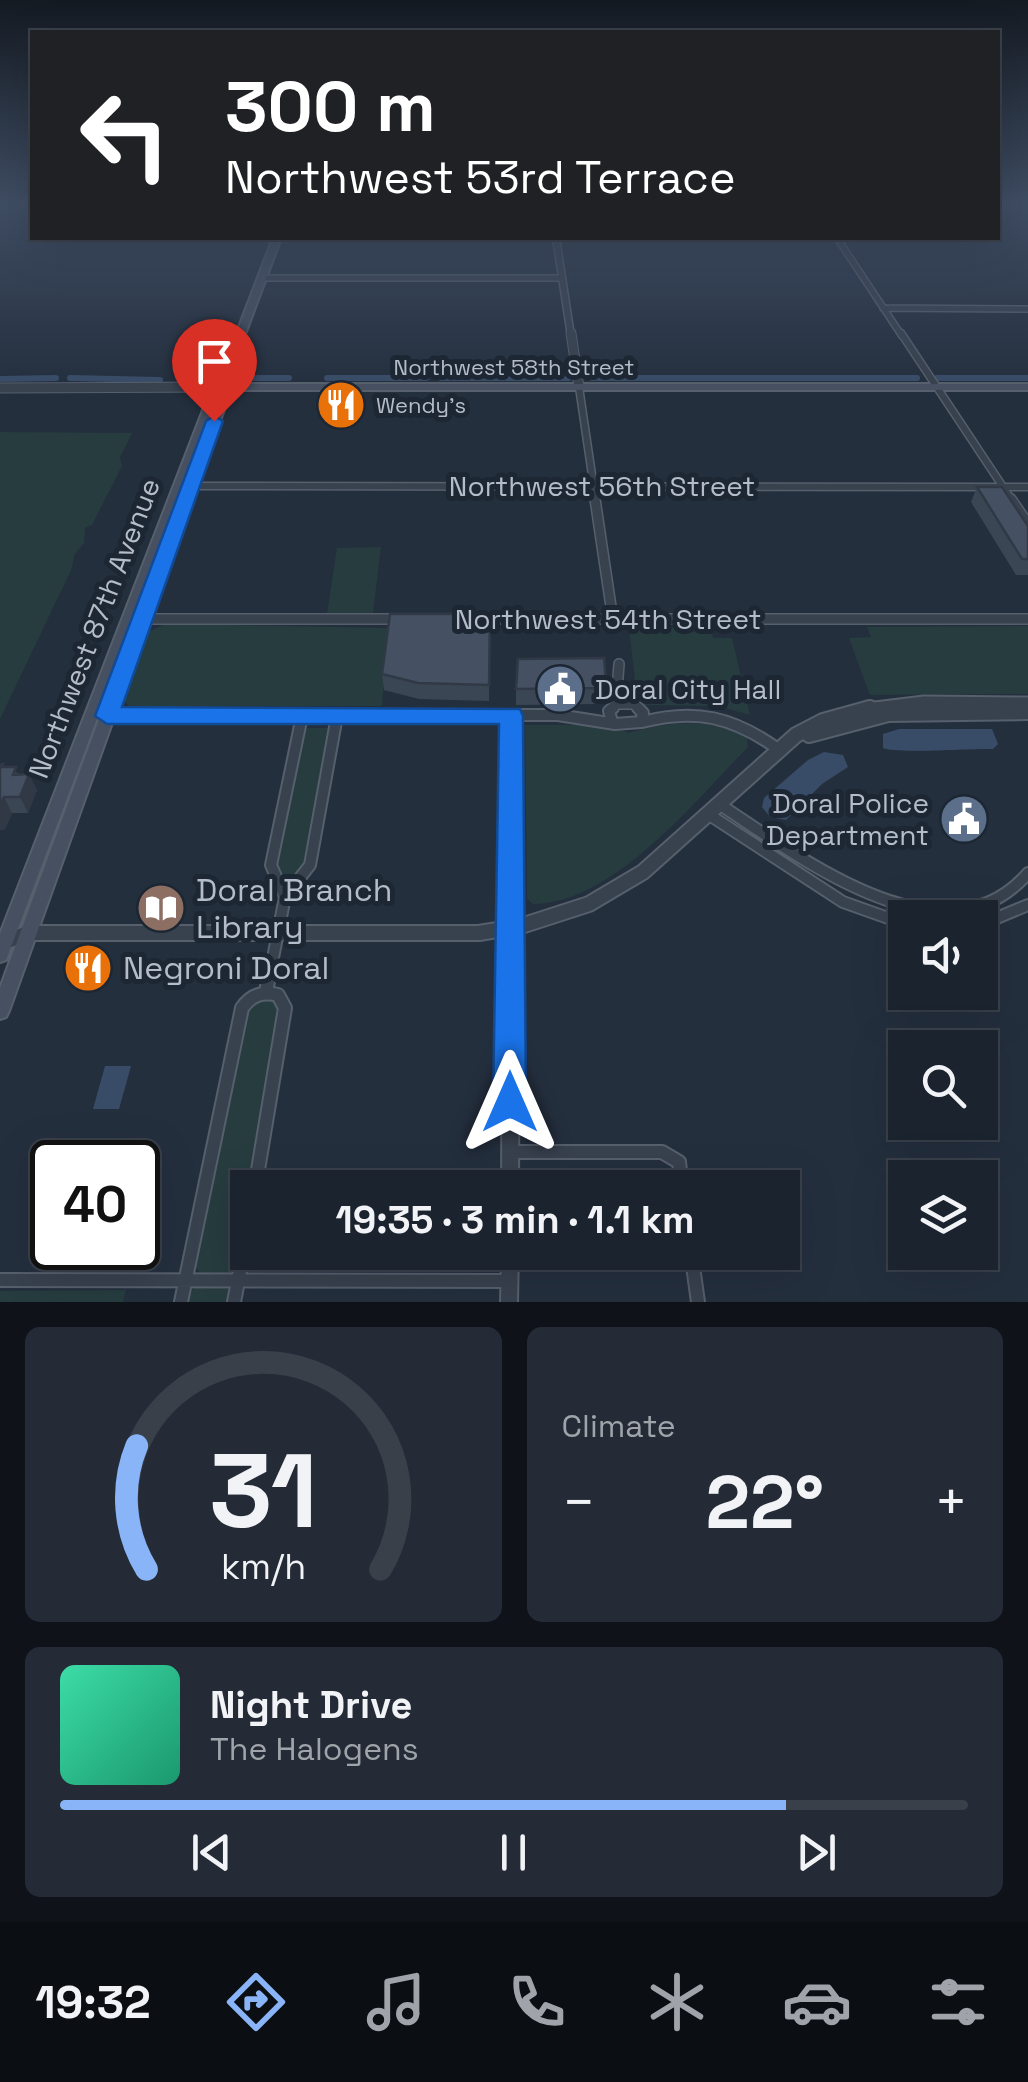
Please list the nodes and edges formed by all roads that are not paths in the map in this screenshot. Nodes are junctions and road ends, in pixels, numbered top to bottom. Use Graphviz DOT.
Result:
graph roads {
  1 [pos="267,264"];
  2 [pos="560,264"];
  3 [pos="855,264"];
  4 [pos="262,278"];
  5 [pos="562,278"];
  6 [pos="883,308"];
  7 [pos="1028,308"];
  8 [pos="222,385"];
  9 [pos="578,387"];
  10 [pos="934,387"];
  11 [pos="1028,387"];
  12 [pos="0,388"];
  13 [pos="182,486"];
  14 [pos="1001,486"];
  15 [pos="1028,486"];
  16 [pos="593,487"];
  17 [pos="1028,524"];
  18 [pos="1028,618"];
  19 [pos="135,619"];
  20 [pos="410,619"];
  21 [pos="462,619"];
  22 [pos="613,620"];
  23 [pos="619,664"];
  24 [pos="621,678"];
  25 [pos="614,706"];
  26 [pos="638,707"];
  27 [pos="1026,709"];
  28 [pos="558,715"];
  29 [pos="679,715"];
  30 [pos="99,716"];
  31 [pos="302,716"];
  32 [pos="337,716"];
  33 [pos="511,716"];
  34 [pos="612,722"];
  35 [pos="642,722"];
  36 [pos="784,745"];
  37 [pos="714,809"];
  38 [pos="1028,873"];
  39 [pos="272,875"];
  40 [pos="304,875"];
  41 [pos="284,896"];
  42 [pos="1028,905"];
  43 [pos="998,917"];
  44 [pos="888,918"];
  45 [pos="511,928"];
  46 [pos="278,933"];
  47 [pos="7,937"];
  48 [pos="266,992"];
  49 [pos="0,1011"];
  50 [pos="510,1152"];
  51 [pos="258,1170"];
  52 [pos="510,1170"];
  53 [pos="679,1170"];
  54 [pos="240,1270"];
  55 [pos="510,1270"];
  56 [pos="694,1270"];
  57 [pos="0,1280"];
  58 [pos="186,1280"];
  59 [pos="238,1280"];
  60 [pos="510,1281"];
  61 [pos="181,1302"];
  62 [pos="234,1302"];
  63 [pos="510,1302"];
  64 [pos="698,1302"];
  1 -- 4 [label="main road, Northwest 87th Avenue"];
  2 -- 5 [label="street"];
  3 -- 6 [label="street"];
  4 -- 5 [label="street"];
  4 -- 8 [label="main road, Northwest 87th Avenue"];
  5 -- 9 [label="street"];
  6 -- 7 [label="street"];
  6 -- 10 [label="street"];
  8 -- 9 [label="main road, Northwest 58th Street"];
  8 -- 12 [label="street, Northwest 58th Street"];
  8 -- 13 [label="main road, Northwest 87th Avenue"];
  9 -- 10 [label="main road, Northwest 58th Street"];
  9 -- 16 [label="street"];
  10 -- 11 [label="main road, Northwest 58th Street"];
  10 -- 14 [label="street"];
  13 -- 16 [label="street, Northwest 56th Street"];
  13 -- 19 [label="main road, Northwest 87th Avenue"];
  14 -- 15 [label="street, Northwest 56th Street"];
  14 -- 16 [label="street, Northwest 56th Street"];
  14 -- 17 [label="street"];
  16 -- 22 [label="street"];
  18 -- 22 [label="street, Northwest 54th Street"];
  19 -- 20 [label="street"];
  19 -- 30 [label="main road, Northwest 87th Avenue"];
  21 -- 22 [label="street, Northwest 54th Street"];
  23 -- 24 [label="street"];
  24 -- 25 [label="street"];
  24 -- 26 [label="street"];
  25 -- 26 [label="street"];
  25 -- 28 [label="street"];
  25 -- 34 [label="street"];
  26 -- 29 [label="street"];
  26 -- 35 [label="street"];
  27 -- 36 [label="street"];
  28 -- 33 [label="street"];
  28 -- 34 [label="street"];
  29 -- 35 [label="street"];
  29 -- 36 [label="street"];
  30 -- 31 [label="street"];
  30 -- 47 [label="main road, Northwest 87th Avenue"];
  31 -- 32 [label="street"];
  31 -- 39 [label="street"];
  32 -- 33 [label="street"];
  32 -- 40 [label="street"];
  33 -- 45 [label="street"];
  34 -- 35 [label="street"];
  36 -- 37 [label="street"];
  37 -- 38 [label="street"];
  37 -- 44 [label="street"];
  37 -- 45 [label="street"];
  39 -- 40 [label="street"];
  39 -- 41 [label="street"];
  40 -- 41 [label="street"];
  41 -- 46 [label="street"];
  42 -- 43 [label="street"];
  45 -- 46 [label="street"];
  45 -- 50 [label="street"];
  46 -- 47 [label="street"];
  46 -- 48 [label="street"];
  47 -- 49 [label="main road, Northwest 87th Avenue"];
  48 -- 51 [label="street"];
  48 -- 58 [label="street"];
  50 -- 52 [label="street"];
  50 -- 53 [label="street"];
  54 -- 59 [label="street"];
  55 -- 60 [label="street"];
  56 -- 64 [label="street"];
  57 -- 58 [label="street"];
  58 -- 59 [label="street"];
  58 -- 61 [label="street"];
  59 -- 60 [label="street"];
  59 -- 62 [label="street"];
  60 -- 63 [label="street"];
}
